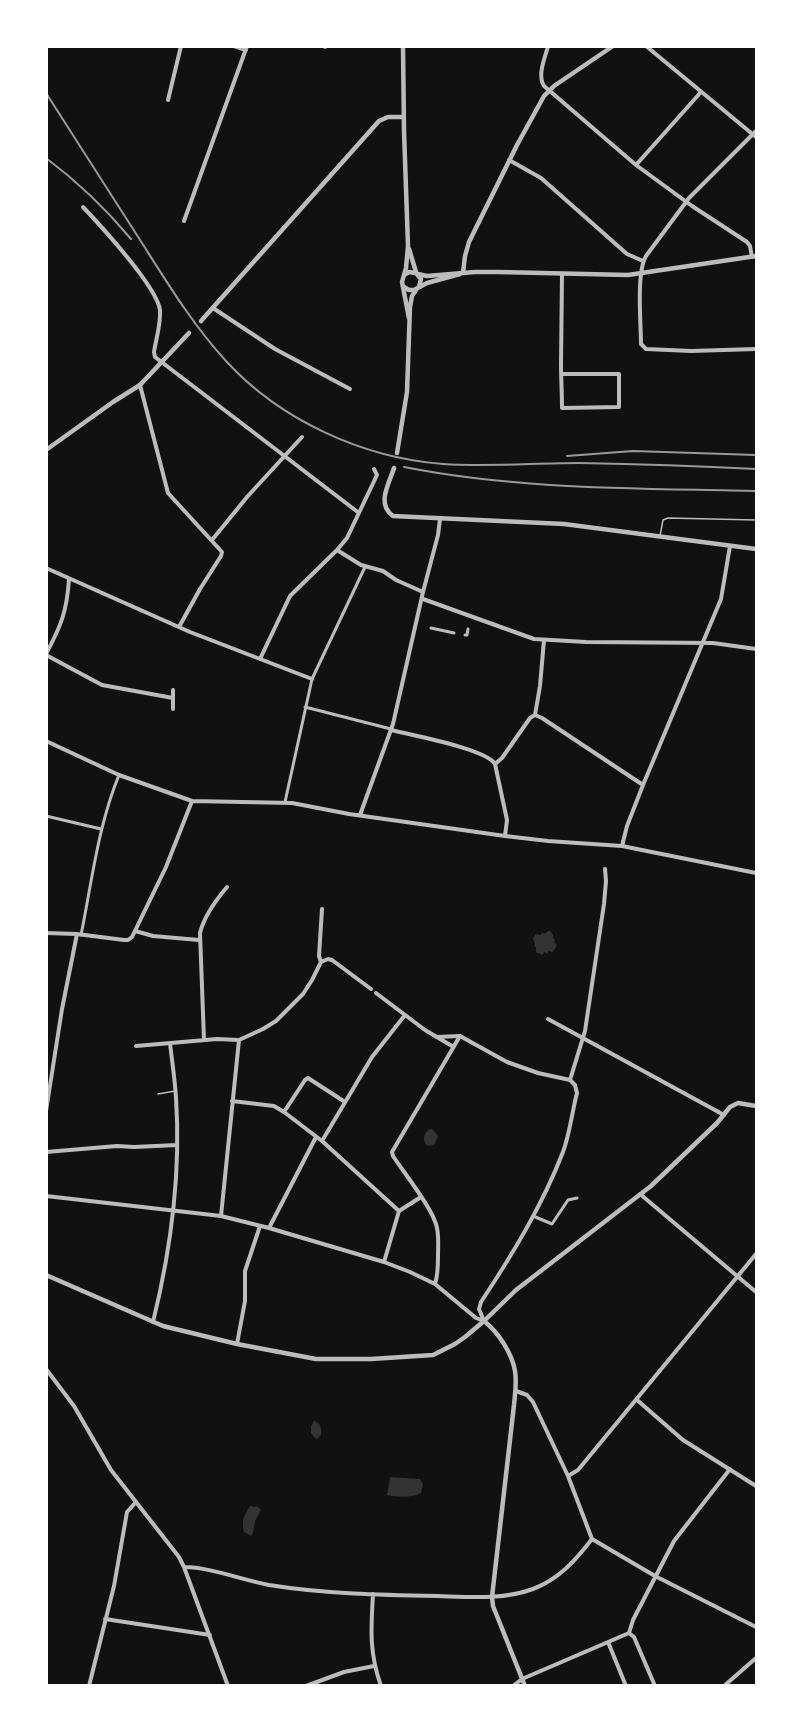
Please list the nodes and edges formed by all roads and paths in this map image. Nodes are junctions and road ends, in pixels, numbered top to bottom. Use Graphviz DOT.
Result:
graph roads {
  1 [pos="181,46"];
  2 [pos="234,46"];
  3 [pos="403,46"];
  4 [pos="548,46"];
  5 [pos="613,46"];
  6 [pos="646,46"];
  7 [pos="247,48"];
  8 [pos="549,91"];
  9 [pos="701,92"];
  10 [pos="168,100"];
  11 [pos="404,117"];
  12 [pos="755,134"];
  13 [pos="509,160"];
  14 [pos="636,165"];
  15 [pos="686,202"];
  16 [pos="83,207"];
  17 [pos="184,221"];
  18 [pos="408,246"];
  19 [pos="754,256"];
  20 [pos="643,261"];
  21 [pos="417,273"];
  22 [pos="463,273"];
  23 [pos="641,273"];
  24 [pos="562,274"];
  25 [pos="404,275"];
  26 [pos="404,286"];
  27 [pos="417,288"];
  28 [pos="213,308"];
  29 [pos="409,318"];
  30 [pos="201,321"];
  31 [pos="189,333"];
  32 [pos="756,349"];
  33 [pos="162,363"];
  34 [pos="561,374"];
  35 [pos="140,385"];
  36 [pos="350,389"];
  37 [pos="302,437"];
  38 [pos="46,450"];
  39 [pos="397,453"];
  40 [pos="283,456"];
  41 [pos="394,468"];
  42 [pos="374,469"];
  43 [pos="359,513"];
  44 [pos="440,519"];
  45 [pos="756,520"];
  46 [pos="660,537"];
  47 [pos="212,540"];
  48 [pos="730,546"];
  49 [pos="756,549"];
  50 [pos="337,550"];
  51 [pos="365,567"];
  52 [pos="46,568"];
  53 [pos="69,579"];
  54 [pos="423,592"];
  55 [pos="423,599"];
  56 [pos="179,627"];
  57 [pos="430,628"];
  58 [pos="468,629"];
  59 [pos="454,633"];
  60 [pos="465,635"];
  61 [pos="544,640"];
  62 [pos="702,643"];
  63 [pos="756,649"];
  64 [pos="46,654"];
  65 [pos="260,659"];
  66 [pos="312,679"];
  67 [pos="173,690"];
  68 [pos="173,698"];
  69 [pos="305,708"];
  70 [pos="173,709"];
  71 [pos="535,715"];
  72 [pos="391,730"];
  73 [pos="46,741"];
  74 [pos="495,764"];
  75 [pos="119,775"];
  76 [pos="643,785"];
  77 [pos="192,801"];
  78 [pos="285,802"];
  79 [pos="360,815"];
  80 [pos="46,816"];
  81 [pos="101,829"];
  82 [pos="506,836"];
  83 [pos="622,846"];
  84 [pos="605,869"];
  85 [pos="756,873"];
  86 [pos="227,887"];
  87 [pos="322,909"];
  88 [pos="135,930"];
  89 [pos="46,933"];
  90 [pos="79,935"];
  91 [pos="199,940"];
  92 [pos="321,962"];
  93 [pos="371,989"];
  94 [pos="376,993"];
  95 [pos="405,1015"];
  96 [pos="548,1019"];
  97 [pos="459,1035"];
  98 [pos="436,1037"];
  99 [pos="583,1038"];
  100 [pos="204,1040"];
  101 [pos="238,1040"];
  102 [pos="170,1043"];
  103 [pos="136,1046"];
  104 [pos="452,1046"];
  105 [pos="53,1063"];
  106 [pos="46,1065"];
  107 [pos="570,1080"];
  108 [pos="176,1091"];
  109 [pos="158,1094"];
  110 [pos="232,1101"];
  111 [pos="345,1102"];
  112 [pos="756,1106"];
  113 [pos="46,1111"];
  114 [pos="284,1113"];
  115 [pos="724,1115"];
  116 [pos="316,1137"];
  117 [pos="322,1141"];
  118 [pos="177,1145"];
  119 [pos="46,1152"];
  120 [pos="640,1194"];
  121 [pos="46,1196"];
  122 [pos="421,1197"];
  123 [pos="576,1198"];
  124 [pos="174,1210"];
  125 [pos="399,1211"];
  126 [pos="221,1216"];
  127 [pos="533,1216"];
  128 [pos="260,1226"];
  129 [pos="269,1228"];
  130 [pos="756,1254"];
  131 [pos="384,1262"];
  132 [pos="46,1275"];
  133 [pos="738,1276"];
  134 [pos="435,1284"];
  135 [pos="756,1292"];
  136 [pos="484,1321"];
  137 [pos="153,1322"];
  138 [pos="237,1344"];
  139 [pos="46,1369"];
  140 [pos="516,1391"];
  141 [pos="637,1400"];
  142 [pos="730,1468"];
  143 [pos="568,1476"];
  144 [pos="756,1486"];
  145 [pos="136,1502"];
  146 [pos="592,1539"];
  147 [pos="184,1567"];
  148 [pos="655,1576"];
  149 [pos="373,1594"];
  150 [pos="492,1597"];
  151 [pos="105,1619"];
  152 [pos="756,1627"];
  153 [pos="629,1633"];
  154 [pos="210,1635"];
  155 [pos="608,1642"];
  156 [pos="756,1658"];
  157 [pos="374,1666"];
  158 [pos="522,1679"];
  159 [pos="89,1686"];
  160 [pos="228,1686"];
  161 [pos="306,1686"];
  162 [pos="381,1686"];
  163 [pos="513,1686"];
  164 [pos="525,1686"];
  165 [pos="626,1686"];
  166 [pos="655,1686"];
  167 [pos="724,1686"];
  1 -- 10 [label="street"];
  2 -- 7 [label="street"];
  3 -- 11 [label="street"];
  4 -- 8 [label="street"];
  5 -- 8 [label="street"];
  6 -- 9 [label="street"];
  7 -- 17 [label="street"];
  8 -- 13 [label="street"];
  8 -- 14 [label="street"];
  9 -- 12 [label="street"];
  9 -- 14 [label="street"];
  11 -- 18 [label="street"];
  11 -- 28 [label="street"];
  12 -- 15 [label="street"];
  13 -- 20 [label="street"];
  13 -- 22 [label="street"];
  14 -- 15 [label="street"];
  15 -- 19 [label="street"];
  15 -- 20 [label="street"];
  16 -- 33 [label="street"];
  18 -- 21 [label="street"];
  18 -- 25 [label="street"];
  19 -- 23 [label="street"];
  20 -- 23 [label="street"];
  21 -- 22 [label="street"];
  21 -- 25 [label="street"];
  21 -- 27 [label="street"];
  22 -- 24 [label="street"];
  22 -- 27 [label="street"];
  23 -- 24 [label="street"];
  23 -- 32 [label="street"];
  24 -- 34 [label="street"];
  25 -- 26 [label="street"];
  26 -- 27 [label="street"];
  26 -- 29 [label="street"];
  27 -- 29 [label="street"];
  28 -- 30 [label="street"];
  28 -- 36 [label="street"];
  29 -- 39 [label="street"];
  31 -- 33 [label="street"];
  33 -- 35 [label="street"];
  33 -- 40 [label="street"];
  34 -- 34 [label="street"];
  35 -- 38 [label="street"];
  35 -- 47 [label="street"];
  37 -- 40 [label="street"];
  40 -- 43 [label="street"];
  40 -- 47 [label="street"];
  41 -- 44 [label="street"];
  42 -- 43 [label="street"];
  43 -- 50 [label="street"];
  44 -- 46 [label="street"];
  44 -- 54 [label="street"];
  45 -- 46 [label="lane"];
  46 -- 48 [label="street"];
  47 -- 56 [label="street"];
  48 -- 49 [label="street"];
  48 -- 62 [label="street"];
  50 -- 51 [label="street"];
  50 -- 65 [label="street"];
  51 -- 54 [label="street"];
  51 -- 66 [label="street"];
  52 -- 53 [label="street"];
  53 -- 56 [label="street"];
  53 -- 64 [label="street"];
  54 -- 55 [label="street"];
  55 -- 61 [label="street"];
  55 -- 72 [label="street"];
  56 -- 65 [label="street"];
  57 -- 59 [label="street"];
  58 -- 60 [label="street"];
  61 -- 62 [label="street"];
  61 -- 71 [label="street"];
  62 -- 63 [label="street"];
  62 -- 76 [label="street"];
  64 -- 68 [label="street"];
  65 -- 66 [label="street"];
  66 -- 69 [label="street"];
  67 -- 68 [label="street"];
  68 -- 70 [label="street"];
  69 -- 72 [label="street"];
  69 -- 78 [label="street"];
  71 -- 74 [label="street"];
  71 -- 76 [label="street"];
  72 -- 74 [label="street"];
  72 -- 79 [label="street"];
  73 -- 75 [label="street"];
  74 -- 82 [label="street"];
  75 -- 77 [label="street"];
  75 -- 81 [label="street"];
  76 -- 83 [label="street"];
  77 -- 78 [label="street"];
  77 -- 88 [label="street"];
  78 -- 79 [label="street"];
  79 -- 82 [label="street"];
  80 -- 81 [label="street"];
  81 -- 90 [label="street"];
  82 -- 83 [label="street"];
  83 -- 85 [label="street"];
  84 -- 99 [label="street"];
  86 -- 91 [label="street"];
  87 -- 92 [label="street"];
  88 -- 90 [label="street"];
  88 -- 91 [label="street"];
  89 -- 90 [label="street"];
  90 -- 105 [label="street"];
  91 -- 100 [label="street"];
  92 -- 93 [label="street"];
  92 -- 101 [label="street"];
  94 -- 95 [label="street"];
  95 -- 98 [label="street"];
  95 -- 111 [label="street"];
  96 -- 99 [label="street"];
  97 -- 98 [label="street"];
  97 -- 104 [label="street"];
  97 -- 107 [label="street"];
  98 -- 104 [label="street"];
  99 -- 107 [label="street"];
  99 -- 115 [label="street"];
  100 -- 101 [label="street"];
  100 -- 102 [label="street"];
  101 -- 110 [label="street"];
  102 -- 103 [label="street"];
  102 -- 108 [label="street"];
  104 -- 122 [label="street"];
  105 -- 106 [label="street"];
  105 -- 113 [label="street"];
  107 -- 127 [label="street"];
  108 -- 109 [label="lane"];
  108 -- 118 [label="street"];
  110 -- 114 [label="street"];
  110 -- 126 [label="street"];
  111 -- 114 [label="street"];
  111 -- 117 [label="street"];
  112 -- 115 [label="street"];
  114 -- 116 [label="street"];
  115 -- 120 [label="street"];
  116 -- 117 [label="street"];
  116 -- 129 [label="street"];
  117 -- 125 [label="street"];
  118 -- 119 [label="street"];
  118 -- 124 [label="street"];
  120 -- 133 [label="street"];
  120 -- 136 [label="street"];
  121 -- 124 [label="street"];
  122 -- 125 [label="street"];
  122 -- 134 [label="street"];
  123 -- 127 [label="street"];
  124 -- 126 [label="street"];
  124 -- 137 [label="street"];
  125 -- 131 [label="street"];
  126 -- 128 [label="street"];
  127 -- 136 [label="street"];
  128 -- 129 [label="street"];
  128 -- 138 [label="street"];
  129 -- 131 [label="street"];
  130 -- 133 [label="street"];
  131 -- 134 [label="street"];
  132 -- 137 [label="street"];
  133 -- 135 [label="street"];
  133 -- 141 [label="street"];
  134 -- 136 [label="street"];
  136 -- 138 [label="street"];
  136 -- 140 [label="street"];
  137 -- 138 [label="street"];
  139 -- 145 [label="street"];
  140 -- 143 [label="street"];
  140 -- 150 [label="street"];
  141 -- 142 [label="street"];
  141 -- 143 [label="street"];
  142 -- 144 [label="street"];
  142 -- 148 [label="street"];
  143 -- 146 [label="street"];
  145 -- 147 [label="street"];
  145 -- 151 [label="street"];
  146 -- 148 [label="street"];
  146 -- 150 [label="street"];
  147 -- 149 [label="street"];
  147 -- 154 [label="street"];
  148 -- 152 [label="street"];
  148 -- 153 [label="street"];
  149 -- 150 [label="street"];
  149 -- 157 [label="street"];
  150 -- 158 [label="street"];
  151 -- 154 [label="street"];
  151 -- 159 [label="street"];
  153 -- 155 [label="street"];
  153 -- 166 [label="street"];
  154 -- 160 [label="street"];
  155 -- 158 [label="street"];
  155 -- 165 [label="street"];
  156 -- 167 [label="street"];
  157 -- 161 [label="street"];
  157 -- 162 [label="street"];
  158 -- 163 [label="street"];
  158 -- 164 [label="street"];
}
